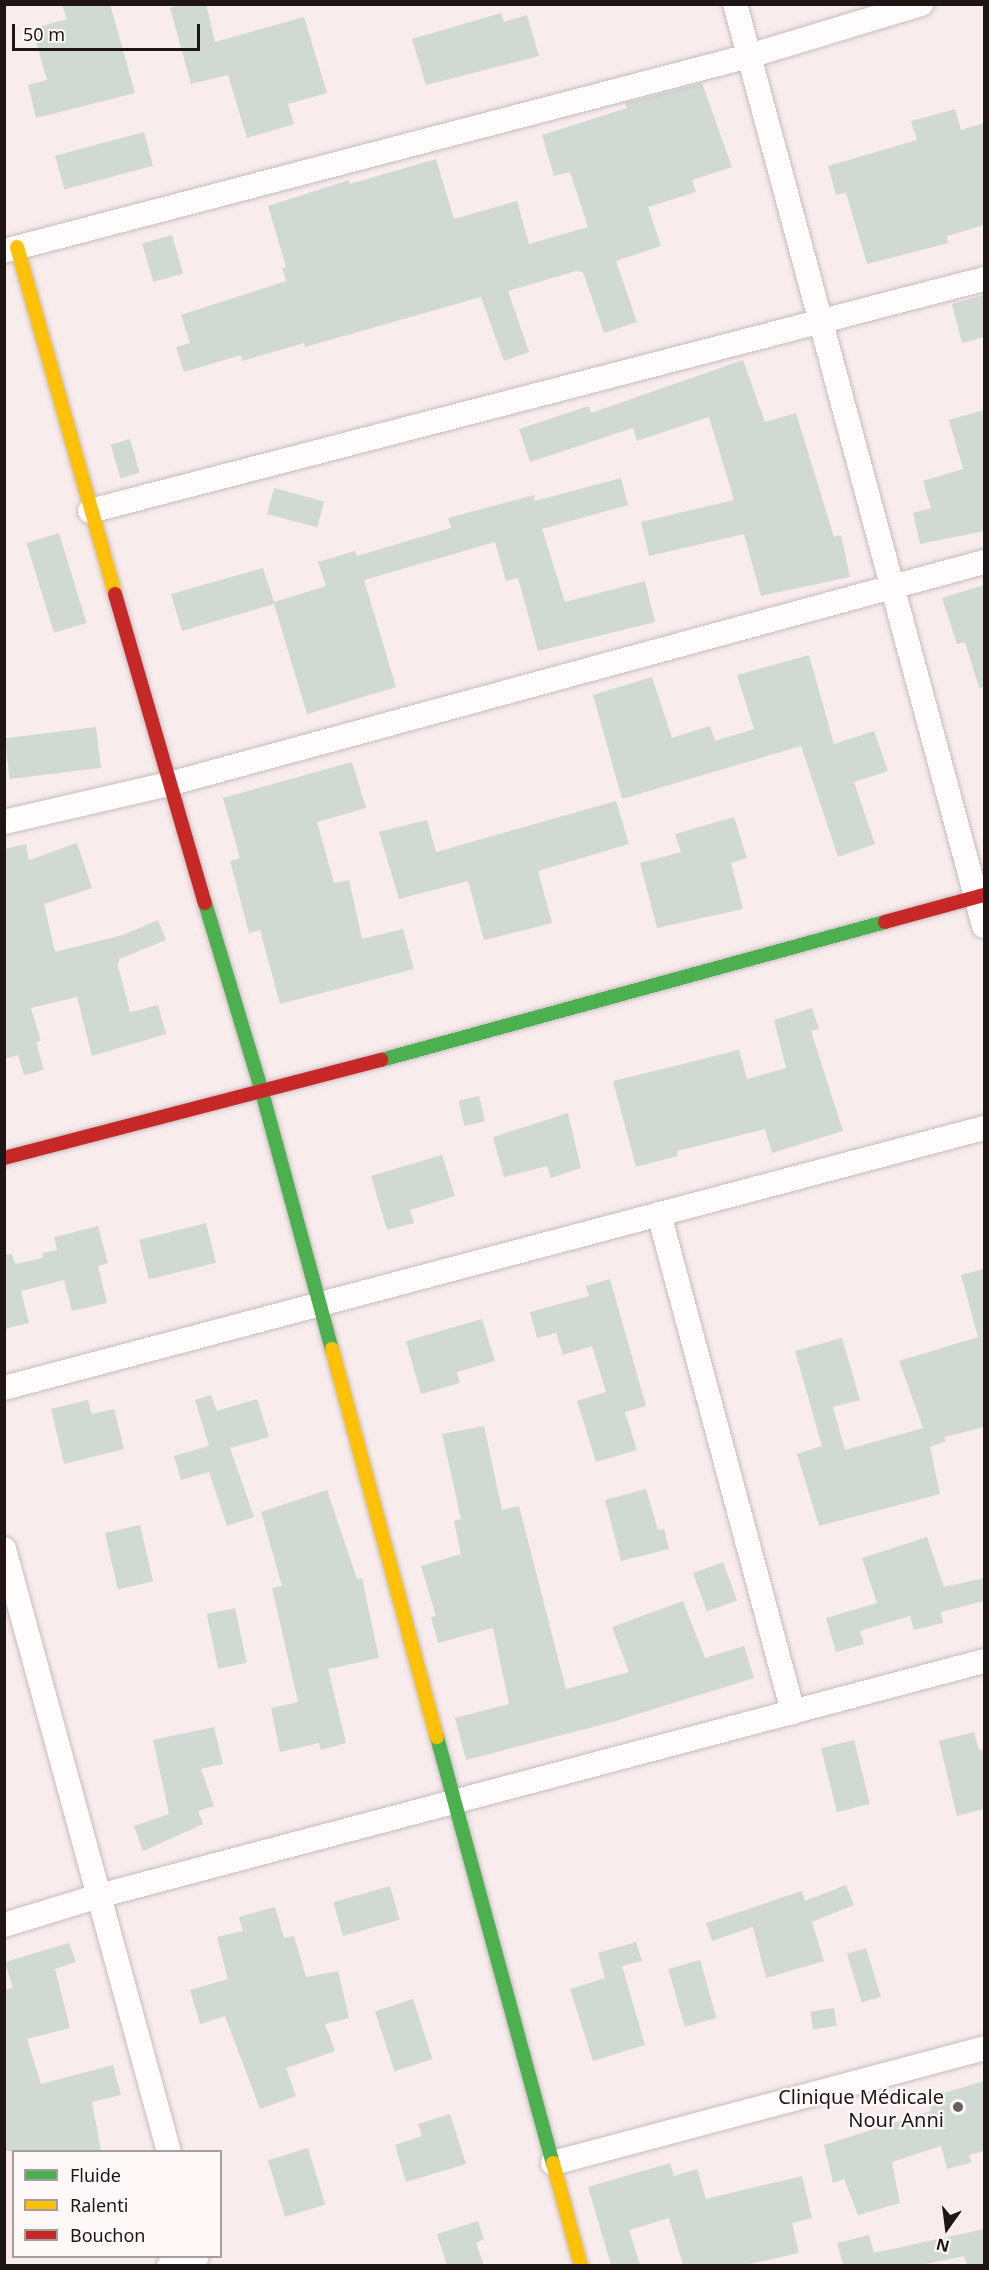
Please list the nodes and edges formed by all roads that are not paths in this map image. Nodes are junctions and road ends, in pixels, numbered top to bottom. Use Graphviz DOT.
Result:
graph roads {
  1 [pos="735,4"];
  2 [pos="921,4"];
  3 [pos="749,56"];
  4 [pos="11,249"];
  5 [pos="984,279"];
  6 [pos="822,323"];
  7 [pos="90,511"];
  8 [pos="984,562"];
  9 [pos="894,587"];
  10 [pos="169,784"];
  11 [pos="4,822"];
  12 [pos="981,896"];
  13 [pos="984,926"];
  14 [pos="262,1092"];
  15 [pos="984,1128"];
  16 [pos="4,1158"];
  17 [pos="659,1214"];
  18 [pos="320,1304"];
  19 [pos="4,1388"];
  20 [pos="4,1549"];
  21 [pos="984,1661"];
  22 [pos="793,1712"];
  23 [pos="455,1802"];
  24 [pos="99,1896"];
  25 [pos="4,1925"];
  26 [pos="984,2048"];
  27 [pos="168,2150"];
  28 [pos="553,2163"];
  29 [pos="198,2260"];
  30 [pos="170,2265"];
  31 [pos="581,2265"];
  1 -- 3 [label="street"];
  2 -- 3 [label="street"];
  3 -- 4 [label="street"];
  3 -- 6 [label="street"];
  4 -- 7 [label="street"];
  5 -- 6 [label="street"];
  6 -- 7 [label="street"];
  6 -- 9 [label="street"];
  7 -- 10 [label="street"];
  8 -- 9 [label="street"];
  9 -- 10 [label="street"];
  9 -- 12 [label="street"];
  10 -- 11 [label="street"];
  10 -- 14 [label="street"];
  12 -- 13 [label="street"];
  12 -- 14 [label="street"];
  14 -- 16 [label="street"];
  14 -- 18 [label="street"];
  15 -- 17 [label="street"];
  17 -- 18 [label="street"];
  17 -- 22 [label="street"];
  18 -- 19 [label="street"];
  18 -- 23 [label="street"];
  20 -- 24 [label="street"];
  21 -- 22 [label="street"];
  22 -- 23 [label="street"];
  23 -- 24 [label="street"];
  23 -- 28 [label="street"];
  24 -- 25 [label="street"];
  24 -- 27 [label="street"];
  26 -- 28 [label="street"];
  28 -- 31 [label="street"];
  29 -- 30 [label="street"];
}
